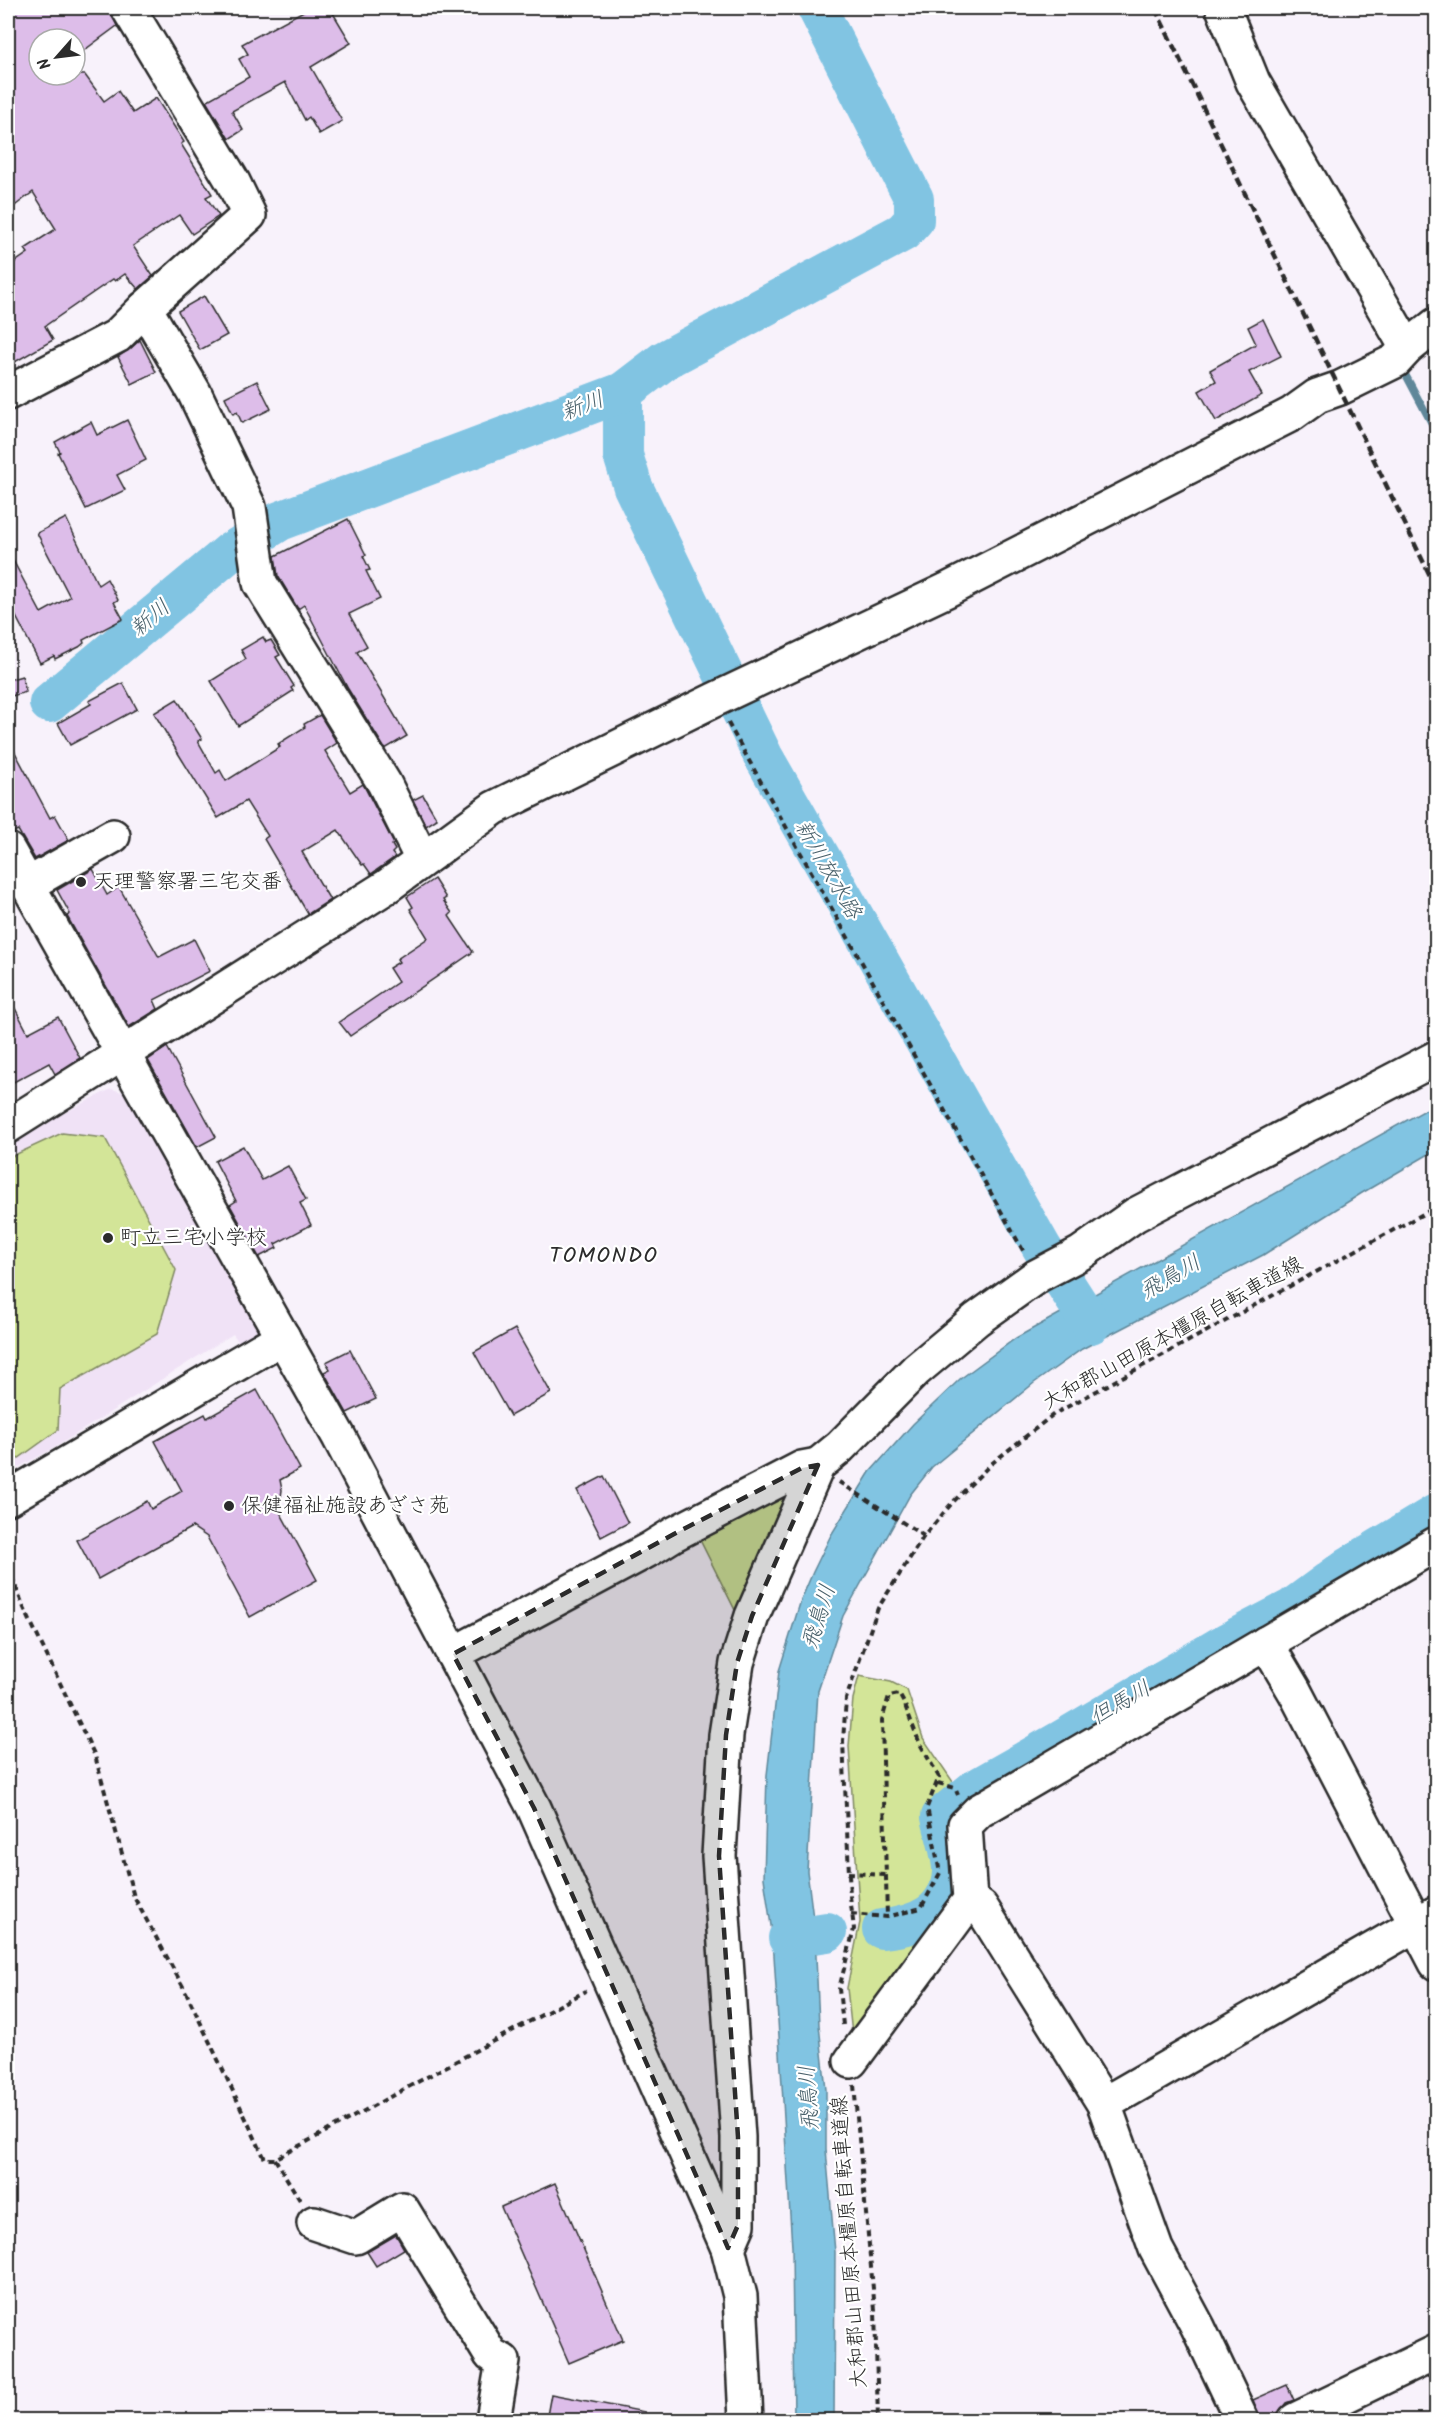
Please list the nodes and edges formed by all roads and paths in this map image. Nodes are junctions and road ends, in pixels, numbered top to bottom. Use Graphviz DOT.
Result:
graph roads {
  1 [pos="128,8"];
  2 [pos="1223,8"];
  3 [pos="145,308"];
  4 [pos="1437,325"];
  5 [pos="1407,348"];
  6 [pos="8,393"];
  7 [pos="714,700"];
  8 [pos="113,836"];
  9 [pos="8,850"];
  10 [pos="422,859"];
  11 [pos="27,885"];
  12 [pos="123,1054"];
  13 [pos="1437,1058"];
  14 [pos="8,1126"];
  15 [pos="1437,1207"];
  16 [pos="1037,1276"];
  17 [pos="283,1337"];
  18 [pos="827,1472"];
  19 [pos="8,1498"];
  20 [pos="922,1535"];
  21 [pos="1437,1544"];
  22 [pos="8,1567"];
  23 [pos="1266,1643"];
  24 [pos="453,1654"];
  25 [pos="848,1873"];
  26 [pos="886,1875"];
  27 [pos="970,1900"];
  28 [pos="852,1914"];
  29 [pos="887,1917"];
  30 [pos="1426,1919"];
  31 [pos="1437,1963"];
  32 [pos="608,1979"];
  33 [pos="839,1989"];
  34 [pos="851,2061"];
  35 [pos="1104,2104"];
  36 [pos="275,2159"];
  37 [pos="314,2223"];
  38 [pos="728,2248"];
  39 [pos="1437,2352"];
  40 [pos="494,2421"];
  41 [pos="746,2421"];
  42 [pos="878,2421"];
  43 [pos="1242,2421"];
  44 [pos="1295,2421"];
  1 -- 3 [label="street"];
  2 -- 5 [label="street"];
  3 -- 6 [label="street"];
  3 -- 10 [label="street"];
  4 -- 5 [label="street"];
  5 -- 7 [label="street"];
  7 -- 10 [label="street"];
  7 -- 16 [label="path"];
  8 -- 11 [label="street"];
  9 -- 11 [label="street"];
  10 -- 12 [label="street"];
  11 -- 12 [label="street"];
  12 -- 14 [label="street"];
  12 -- 17 [label="street"];
  13 -- 16 [label="street"];
  15 -- 20 [label="path, 大和郡山田原本橿原自転車道線"];
  16 -- 18 [label="street"];
  17 -- 19 [label="street"];
  17 -- 24 [label="street"];
  18 -- 20 [label="path"];
  18 -- 24 [label="street"];
  18 -- 38 [label="street"];
  20 -- 25 [label="path, 大和郡山田原本橿原自転車道線"];
  21 -- 23 [label="street"];
  22 -- 36 [label="path"];
  23 -- 27 [label="street"];
  23 -- 30 [label="street"];
  24 -- 32 [label="street"];
  25 -- 26 [label="path"];
  25 -- 28 [label="path, 大和郡山田原本橿原自転車道線"];
  26 -- 29 [label="path"];
  26 -- 29 [label="path"];
  27 -- 34 [label="street"];
  27 -- 35 [label="street"];
  28 -- 29 [label="path"];
  28 -- 33 [label="path, 大和郡山田原本橿原自転車道線"];
  30 -- 31 [label="street"];
  30 -- 35 [label="street"];
  32 -- 36 [label="path"];
  32 -- 38 [label="street"];
  34 -- 42 [label="path, 大和郡山田原本橿原自転車道線"];
  35 -- 43 [label="street"];
  36 -- 37 [label="path"];
  37 -- 40 [label="street"];
  38 -- 41 [label="street"];
  39 -- 44 [label="street"];
}
